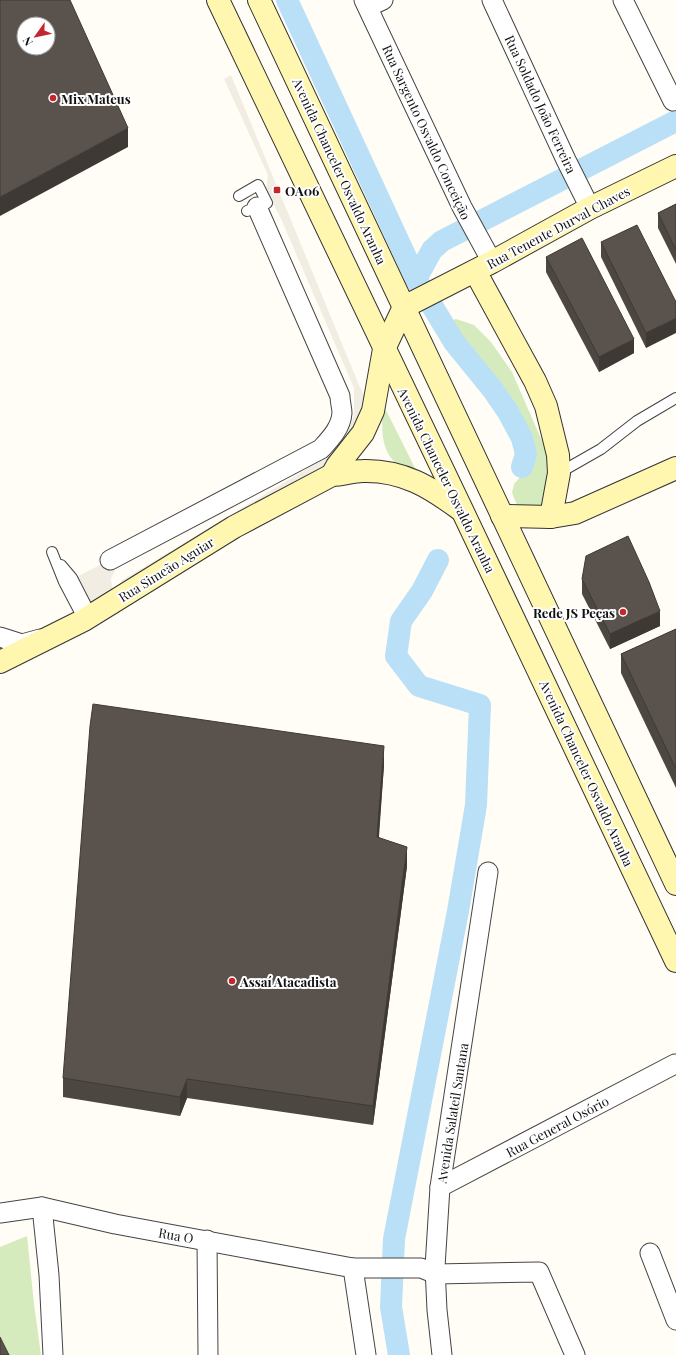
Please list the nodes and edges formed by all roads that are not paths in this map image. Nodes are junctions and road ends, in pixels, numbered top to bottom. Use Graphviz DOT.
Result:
graph roads {
  1 [pos="218,0"];
  2 [pos="259,0"];
  3 [pos="492,0"];
  4 [pos="626,1"];
  5 [pos="372,2"];
  6 [pos="673,101"];
  7 [pos="676,166"];
  8 [pos="239,196"];
  9 [pos="257,207"];
  10 [pos="590,208"];
  11 [pos="483,266"];
  12 [pos="410,303"];
  13 [pos="384,349"];
  14 [pos="676,398"];
  15 [pos="676,468"];
  16 [pos="558,473"];
  17 [pos="332,475"];
  18 [pos="463,512"];
  19 [pos="502,516"];
  20 [pos="551,517"];
  21 [pos="110,560"];
  22 [pos="88,618"];
  23 [pos="58,634"];
  24 [pos="0,636"];
  25 [pos="3,658"];
  26 [pos="488,872"];
  27 [pos="676,884"];
  28 [pos="676,961"];
  29 [pos="675,1064"];
  30 [pos="440,1187"];
  31 [pos="42,1207"];
  32 [pos="0,1213"];
  33 [pos="207,1240"];
  34 [pos="650,1253"];
  35 [pos="353,1268"];
  36 [pos="428,1271"];
  37 [pos="676,1320"];
  38 [pos="53,1355"];
  39 [pos="208,1355"];
  40 [pos="366,1355"];
  41 [pos="442,1355"];
  42 [pos="575,1355"];
  1 -- 13 [label="main road, Avenida Chanceler Osvaldo Aranha"];
  2 -- 12 [label="main road, Avenida Chanceler Osvaldo Aranha"];
  3 -- 10 [label="street, Rua Soldado João Ferreira"];
  4 -- 6 [label="street"];
  5 -- 11 [label="street, Rua Sargento Osvaldo Conceição"];
  7 -- 10 [label="main road, Rua Tenente Durval Chaves"];
  8 -- 9 [label="lane"];
  9 -- 21 [label="street"];
  10 -- 11 [label="main road, Rua Tenente Durval Chaves"];
  11 -- 12 [label="main road, Rua Tenente Durval Chaves"];
  11 -- 16 [label="main road"];
  12 -- 13 [label="main road"];
  12 -- 19 [label="main road, Avenida Chanceler Osvaldo Aranha"];
  13 -- 17 [label="main road"];
  13 -- 18 [label="main road, Avenida Chanceler Osvaldo Aranha"];
  14 -- 16 [label="lane"];
  15 -- 20 [label="main road"];
  16 -- 20 [label="main road"];
  17 -- 18 [label="main road"];
  17 -- 22 [label="main road, Rua Simeão Aguiar"];
  18 -- 28 [label="main road, Avenida Chanceler Osvaldo Aranha"];
  19 -- 20 [label="main road"];
  19 -- 27 [label="main road, Avenida Chanceler Osvaldo Aranha"];
  22 -- 22 [label="lane"];
  22 -- 23 [label="main road, Rua Simeão Aguiar"];
  23 -- 24 [label="street"];
  23 -- 25 [label="main road, Rua Simeão Aguiar"];
  26 -- 30 [label="street, Avenida Salateil Santana"];
  29 -- 30 [label="street, Rua General Osório"];
  30 -- 36 [label="street, Avenida Salateil Santana"];
  31 -- 32 [label="street, Rua O"];
  31 -- 33 [label="street, Rua O"];
  31 -- 38 [label="street"];
  33 -- 35 [label="street, Rua O"];
  33 -- 39 [label="street"];
  34 -- 37 [label="street"];
  35 -- 36 [label="street, Rua O"];
  35 -- 40 [label="street"];
  36 -- 41 [label="street, Avenida Salateil Santana"];
  36 -- 42 [label="street, Rua O"];
}
